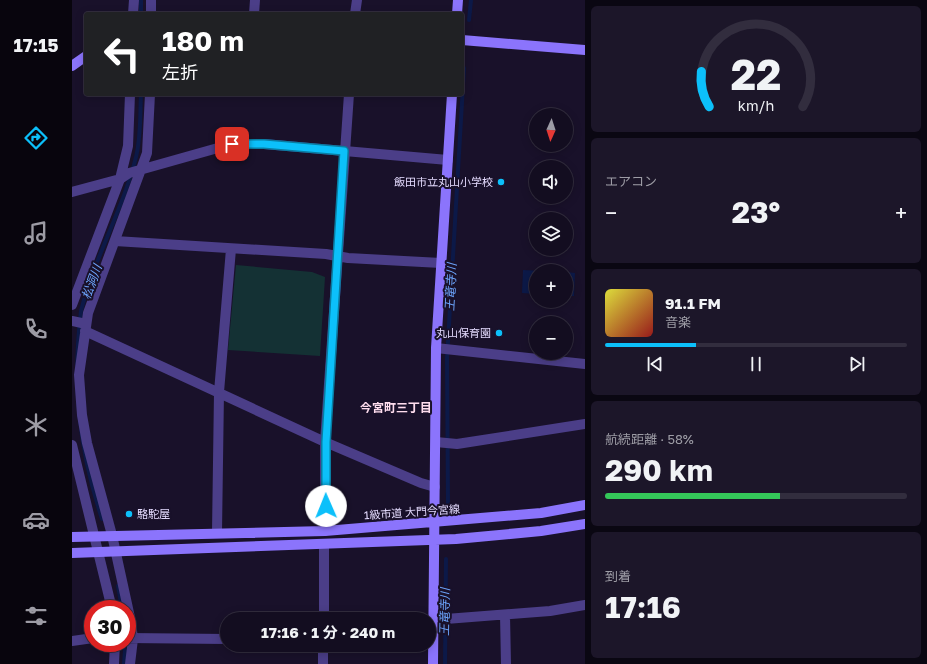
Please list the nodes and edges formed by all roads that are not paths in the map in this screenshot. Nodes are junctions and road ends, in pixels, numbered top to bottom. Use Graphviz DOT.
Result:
graph roads {
  1 [pos="134,0"];
  2 [pos="151,0"];
  3 [pos="255,0"];
  4 [pos="357,0"];
  5 [pos="458,0"];
  6 [pos="133,12"];
  7 [pos="151,12"];
  8 [pos="254,12"];
  9 [pos="356,12"];
  10 [pos="457,12"];
  11 [pos="464,40"];
  12 [pos="585,50"];
  13 [pos="84,57"];
  14 [pos="72,66"];
  15 [pos="130,96"];
  16 [pos="150,96"];
  17 [pos="349,96"];
  18 [pos="452,96"];
  19 [pos="344,151"];
  20 [pos="448,160"];
  21 [pos="132,173"];
  22 [pos="72,192"];
  23 [pos="115,241"];
  24 [pos="231,250"];
  25 [pos="337,257"];
  26 [pos="441,263"];
  27 [pos="72,305"];
  28 [pos="80,324"];
  29 [pos="443,349"];
  30 [pos="585,364"];
  31 [pos="219,392"];
  32 [pos="585,424"];
  33 [pos="326,442"];
  34 [pos="438,443"];
  35 [pos="72,445"];
  36 [pos="435,487"];
  37 [pos="585,506"];
  38 [pos="435,522"];
  39 [pos="585,524"];
  40 [pos="325,531"];
  41 [pos="217,532"];
  42 [pos="112,535"];
  43 [pos="94,536"];
  44 [pos="72,537"];
  45 [pos="435,540"];
  46 [pos="324,545"];
  47 [pos="115,551"];
  48 [pos="98,552"];
  49 [pos="72,553"];
  50 [pos="110,600"];
  51 [pos="126,600"];
  52 [pos="585,605"];
  53 [pos="324,612"];
  54 [pos="435,612"];
  55 [pos="505,615"];
  56 [pos="436,620"];
  57 [pos="136,638"];
  58 [pos="84,639"];
  59 [pos="220,639"];
  60 [pos="72,641"];
  61 [pos="115,652"];
  62 [pos="130,652"];
  63 [pos="323,652"];
  64 [pos="432,652"];
  65 [pos="114,664"];
  66 [pos="130,664"];
  67 [pos="324,664"];
  68 [pos="433,664"];
  69 [pos="506,664"];
  1 -- 6 [label="street"];
  2 -- 7 [label="street"];
  3 -- 8 [label="street"];
  4 -- 9 [label="street"];
  5 -- 10 [label="street"];
  11 -- 12 [label="street"];
  13 -- 14 [label="street"];
  15 -- 21 [label="street"];
  16 -- 21 [label="street"];
  17 -- 19 [label="street"];
  18 -- 20 [label="street"];
  19 -- 20 [label="street"];
  19 -- 21 [label="street"];
  19 -- 25 [label="street"];
  20 -- 26 [label="street"];
  21 -- 22 [label="street"];
  21 -- 23 [label="street"];
  21 -- 27 [label="street"];
  23 -- 24 [label="street"];
  23 -- 28 [label="street"];
  24 -- 25 [label="street"];
  24 -- 31 [label="street"];
  25 -- 26 [label="street"];
  25 -- 33 [label="street"];
  26 -- 29 [label="street"];
  28 -- 31 [label="street"];
  28 -- 42 [label="street"];
  29 -- 30 [label="street"];
  29 -- 34 [label="street"];
  31 -- 33 [label="street"];
  31 -- 41 [label="street"];
  32 -- 34 [label="street"];
  33 -- 36 [label="street"];
  33 -- 40 [label="street"];
  34 -- 36 [label="street"];
  35 -- 43 [label="street"];
  36 -- 38 [label="street"];
  37 -- 38 [label="street, 1級市道 大門今宮線"];
  38 -- 40 [label="street, 1級市道 大門今宮線"];
  38 -- 45 [label="street"];
  39 -- 45 [label="street"];
  40 -- 41 [label="street, 1級市道 大門今宮線"];
  41 -- 42 [label="street, 1級市道 大門今宮線"];
  42 -- 43 [label="street, 1級市道 大門今宮線"];
  42 -- 47 [label="street"];
  43 -- 44 [label="street, 1級市道 大門今宮線"];
  43 -- 48 [label="street"];
  45 -- 46 [label="street"];
  45 -- 54 [label="street"];
  46 -- 47 [label="street"];
  46 -- 53 [label="street"];
  47 -- 48 [label="street"];
  47 -- 51 [label="street"];
  48 -- 49 [label="street"];
  48 -- 50 [label="street"];
  52 -- 55 [label="street"];
  55 -- 56 [label="street"];
  55 -- 69 [label="street"];
  57 -- 59 [label="street"];
  58 -- 60 [label="street"];
  61 -- 65 [label="street"];
  62 -- 66 [label="street"];
  63 -- 67 [label="street"];
  64 -- 68 [label="street"];
}
